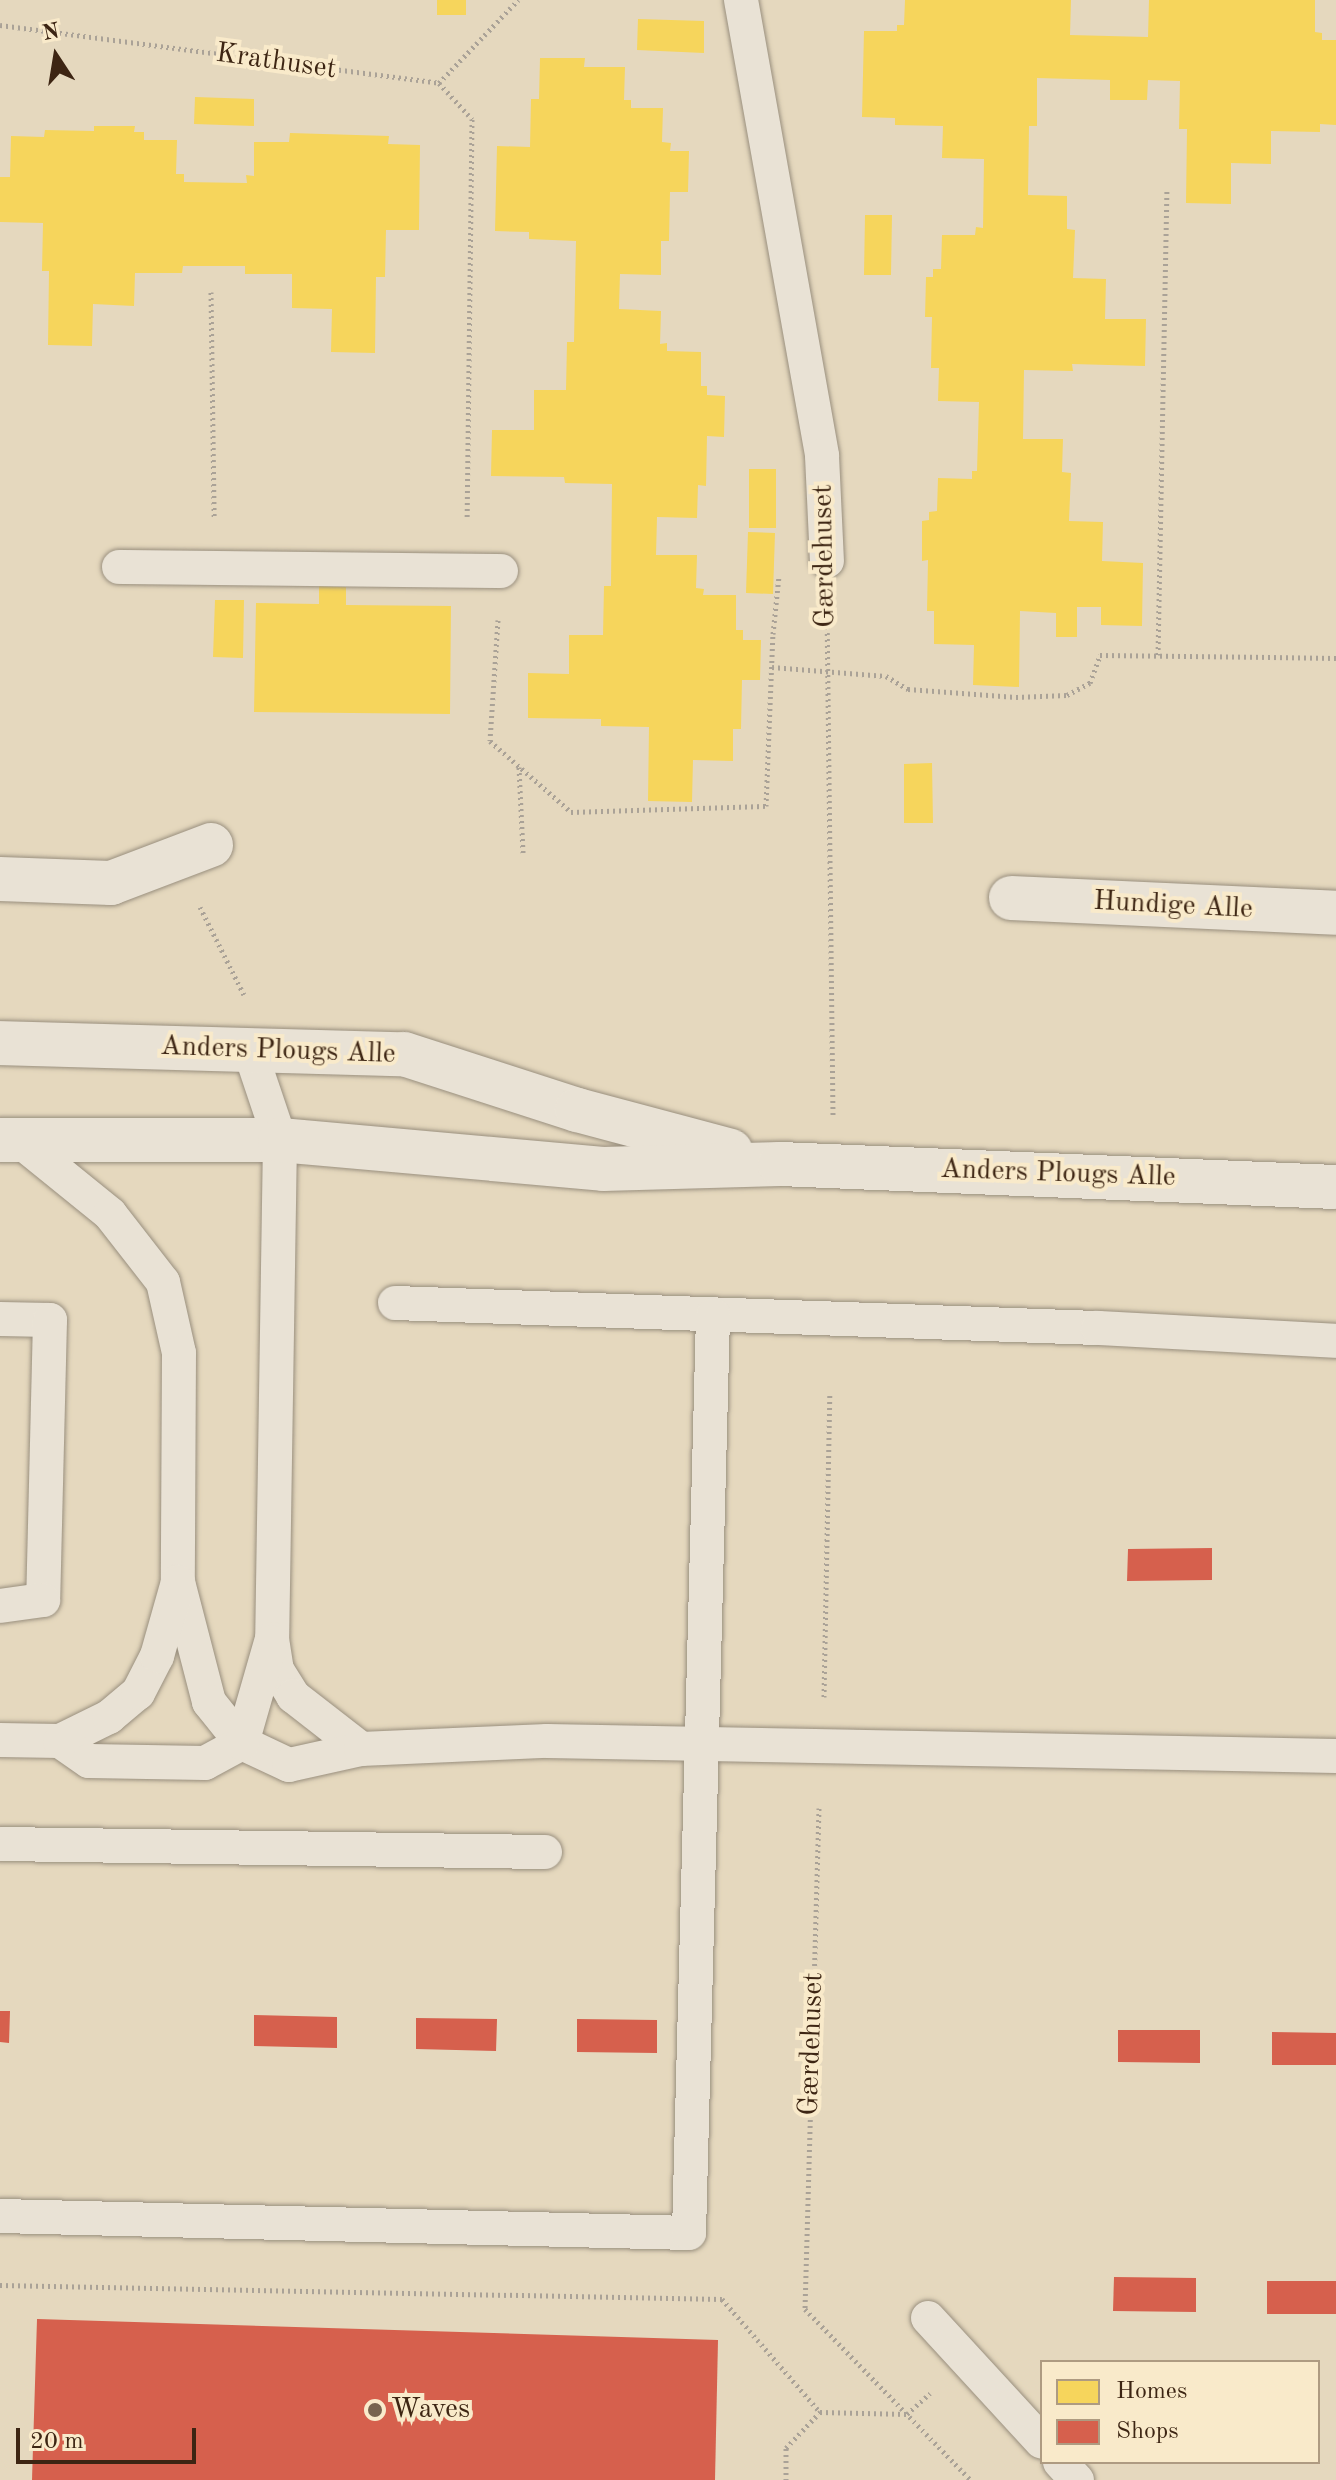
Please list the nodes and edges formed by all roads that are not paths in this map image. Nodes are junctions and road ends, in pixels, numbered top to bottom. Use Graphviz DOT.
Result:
graph roads {
  1 [pos="741,0"];
  2 [pos="827,561"];
  3 [pos="119,567"];
  4 [pos="501,571"];
  5 [pos="193,852"];
  6 [pos="0,879"];
  7 [pos="1011,898"];
  8 [pos="1336,913"];
  9 [pos="0,1043"];
  10 [pos="260,1049"];
  11 [pos="10,1140"];
  12 [pos="280,1140"];
  13 [pos="780,1164"];
  14 [pos="1336,1187"];
  15 [pos="395,1303"];
  16 [pos="713,1315"];
  17 [pos="0,1319"];
  18 [pos="1336,1341"];
  19 [pos="178,1582"];
  20 [pos="0,1606"];
  21 [pos="272,1639"];
  22 [pos="0,1740"];
  23 [pos="60,1741"];
  24 [pos="242,1743"];
  25 [pos="702,1744"];
  26 [pos="361,1749"];
  27 [pos="1336,1756"];
  28 [pos="0,1844"];
  29 [pos="545,1852"];
  30 [pos="0,2216"];
  31 [pos="928,2318"];
  32 [pos="1040,2440"];
  33 [pos="1062,2464"];
  34 [pos="1077,2480"];
  1 -- 2 [label="lane, Gærdehuset"];
  3 -- 4 [label="lane"];
  5 -- 6 [label="street"];
  7 -- 8 [label="street, Hundige Alle"];
  9 -- 10 [label="street, Anders Plougs Alle"];
  10 -- 12 [label="lane"];
  10 -- 13 [label="street, Anders Plougs Alle"];
  11 -- 12 [label="street, Anders Plougs Alle"];
  11 -- 19 [label="lane"];
  12 -- 13 [label="street, Anders Plougs Alle"];
  12 -- 21 [label="lane"];
  13 -- 14 [label="street, Anders Plougs Alle"];
  15 -- 16 [label="lane"];
  16 -- 18 [label="lane"];
  16 -- 25 [label="lane"];
  17 -- 20 [label="lane"];
  19 -- 23 [label="lane"];
  19 -- 24 [label="lane"];
  21 -- 24 [label="lane"];
  21 -- 26 [label="lane"];
  22 -- 23 [label="lane"];
  23 -- 24 [label="lane"];
  24 -- 26 [label="lane"];
  25 -- 26 [label="lane"];
  25 -- 27 [label="lane"];
  25 -- 30 [label="lane"];
  28 -- 29 [label="lane"];
  31 -- 32 [label="lane"];
  33 -- 34 [label="lane"];
}
